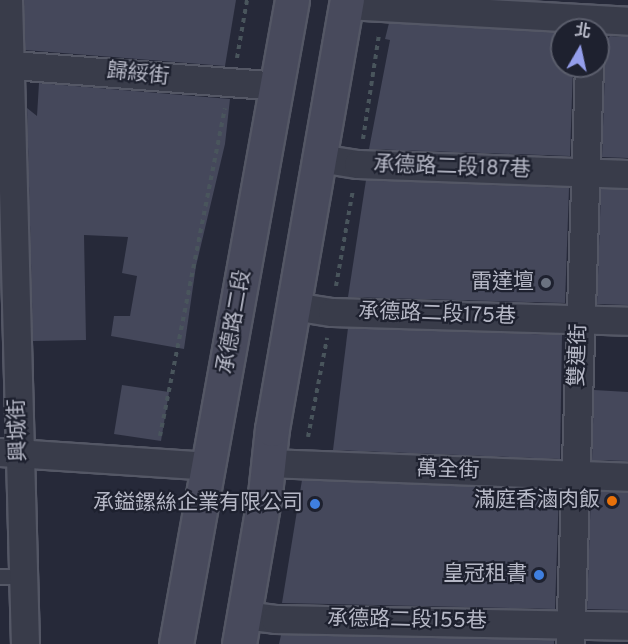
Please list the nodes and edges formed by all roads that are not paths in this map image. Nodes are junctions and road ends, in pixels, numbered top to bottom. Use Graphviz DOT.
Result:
graph roads {
  1 [pos="8,0"];
  2 [pos="292,0"];
  3 [pos="346,3"];
  4 [pos="590,17"];
  5 [pos="628,21"];
  6 [pos="5,63"];
  7 [pos="589,78"];
  8 [pos="277,86"];
  9 [pos="319,158"];
  10 [pos="585,173"];
  11 [pos="628,174"];
  12 [pos="293,306"];
  13 [pos="581,320"];
  14 [pos="628,321"];
  15 [pos="10,453"];
  16 [pos="268,463"];
  17 [pos="209,466"];
  18 [pos="576,476"];
  19 [pos="628,477"];
  20 [pos="12,577"];
  21 [pos="628,626"];
  22 [pos="241,629"];
  23 [pos="570,634"];
  24 [pos="25,644"];
  25 [pos="176,644"];
  1 -- 6 [label="street, 興城街"];
  2 -- 8 [label="main road, 承德路二段"];
  3 -- 4 [label="street"];
  3 -- 9 [label="main road"];
  4 -- 5 [label="street"];
  6 -- 8 [label="street, 歸綏街"];
  6 -- 15 [label="street, 興城街"];
  7 -- 10 [label="street, 雙連街"];
  8 -- 17 [label="main road, 承德路二段"];
  9 -- 10 [label="street, 承德路二段187巷"];
  9 -- 12 [label="main road"];
  10 -- 11 [label="street, 承德路二段187巷"];
  10 -- 13 [label="street, 雙連街"];
  12 -- 13 [label="street, 承德路二段175巷"];
  12 -- 16 [label="main road"];
  13 -- 14 [label="street, 承德路二段175巷"];
  13 -- 18 [label="street, 雙連街"];
  15 -- 17 [label="street"];
  15 -- 20 [label="street, 興城街"];
  16 -- 18 [label="street, 萬全街"];
  16 -- 22 [label="main road"];
  17 -- 25 [label="main road, 承德路二段"];
  18 -- 19 [label="street, 萬全街"];
  18 -- 23 [label="street, 雙連街"];
  20 -- 24 [label="street, 興城街"];
  21 -- 23 [label="street, 承德路二段155巷"];
  22 -- 23 [label="street, 承德路二段155巷"];
}
